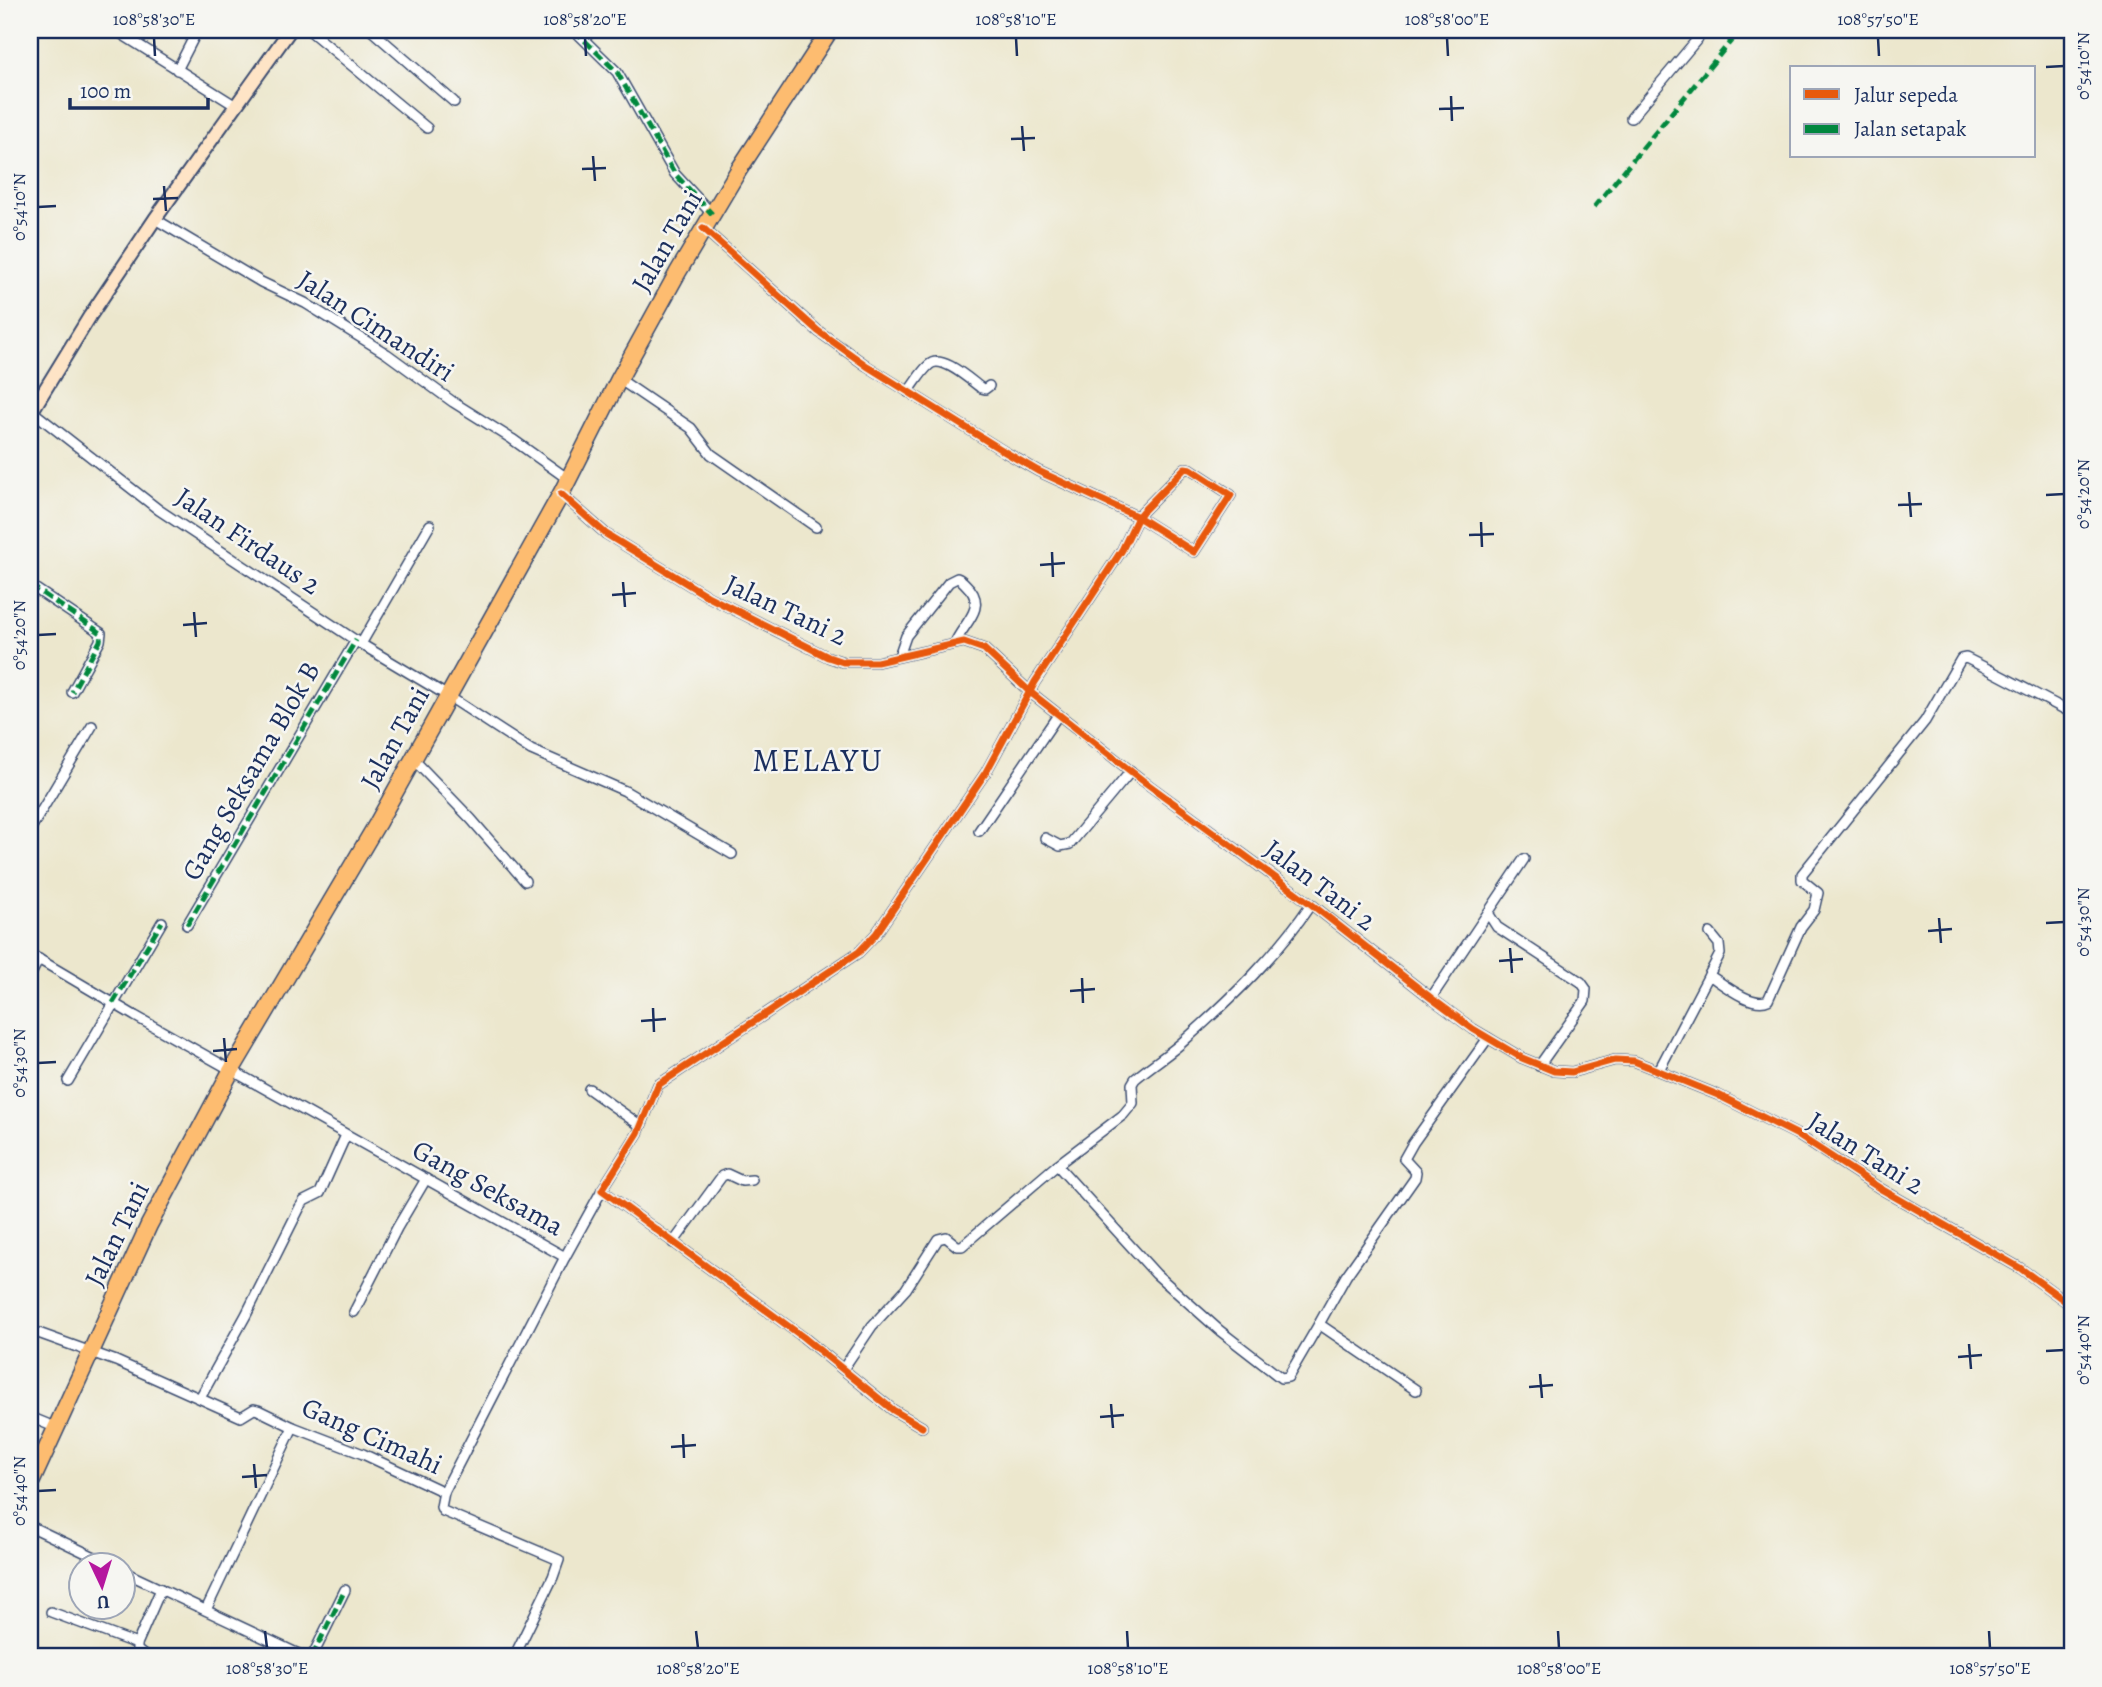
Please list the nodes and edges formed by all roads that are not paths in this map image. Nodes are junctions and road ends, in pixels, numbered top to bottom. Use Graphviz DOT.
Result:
graph roads {
  1 [pos="115,30"];
  2 [pos="290,30"];
  3 [pos="309,30"];
  4 [pos="371,30"];
  5 [pos="574,30"];
  6 [pos="830,30"];
  7 [pos="1705,30"];
  8 [pos="195,35"];
  9 [pos="177,70"];
  10 [pos="454,102"];
  11 [pos="236,106"];
  12 [pos="1631,118"];
  13 [pos="426,128"];
  14 [pos="155,219"];
  15 [pos="708,221"];
  16 [pos="619,379"];
  17 [pos="989,386"];
  18 [pos="908,392"];
  19 [pos="30,411"];
  20 [pos="568,479"];
  21 [pos="561,494"];
  22 [pos="1138,517"];
  23 [pos="430,525"];
  24 [pos="816,527"];
  25 [pos="30,585"];
  26 [pos="359,642"];
  27 [pos="955,643"];
  28 [pos="899,656"];
  29 [pos="72,692"];
  30 [pos="1030,692"];
  31 [pos="448,696"];
  32 [pos="2072,713"];
  33 [pos="1058,715"];
  34 [pos="92,726"];
  35 [pos="413,759"];
  36 [pos="1131,771"];
  37 [pos="30,830"];
  38 [pos="979,831"];
  39 [pos="1045,838"];
  40 [pos="732,854"];
  41 [pos="1524,859"];
  42 [pos="525,881"];
  43 [pos="1311,904"];
  44 [pos="1488,913"];
  45 [pos="162,922"];
  46 [pos="187,925"];
  47 [pos="1710,933"];
  48 [pos="30,954"];
  49 [pos="39,959"];
  50 [pos="1709,975"];
  51 [pos="30,976"];
  52 [pos="1431,998"];
  53 [pos="113,1003"];
  54 [pos="1488,1038"];
  55 [pos="1539,1066"];
  56 [pos="1659,1070"];
  57 [pos="231,1071"];
  58 [pos="68,1081"];
  59 [pos="589,1089"];
  60 [pos="642,1126"];
  61 [pos="346,1135"];
  62 [pos="1057,1165"];
  63 [pos="426,1179"];
  64 [pos="752,1180"];
  65 [pos="602,1190"];
  66 [pos="673,1243"];
  67 [pos="565,1257"];
  68 [pos="2072,1306"];
  69 [pos="354,1312"];
  70 [pos="1319,1324"];
  71 [pos="30,1331"];
  72 [pos="90,1352"];
  73 [pos="843,1369"];
  74 [pos="1416,1390"];
  75 [pos="200,1398"];
  76 [pos="30,1417"];
  77 [pos="293,1427"];
  78 [pos="922,1427"];
  79 [pos="57,1428"];
  80 [pos="30,1485"];
  81 [pos="444,1492"];
  82 [pos="30,1527"];
  83 [pos="79,1550"];
  84 [pos="136,1577"];
  85 [pos="161,1589"];
  86 [pos="345,1590"];
  87 [pos="206,1610"];
  88 [pos="51,1612"];
  89 [pos="137,1644"];
  90 [pos="146,1657"];
  91 [pos="305,1657"];
  92 [pos="312,1657"];
  93 [pos="514,1657"];
  1 -- 9 [label="street"];
  2 -- 11 [label="street"];
  3 -- 13 [label="street"];
  4 -- 10 [label="street"];
  5 -- 15 [label="street"];
  6 -- 15 [label="highway, Jalan Tani"];
  7 -- 12 [label="street"];
  8 -- 9 [label="street"];
  9 -- 11 [label="street"];
  11 -- 14 [label="street"];
  14 -- 19 [label="street"];
  14 -- 20 [label="street, Jalan Cimandiri"];
  15 -- 16 [label="highway, Jalan Tani"];
  15 -- 18 [label="street"];
  16 -- 20 [label="highway, Jalan Tani"];
  16 -- 24 [label="street"];
  17 -- 18 [label="street"];
  18 -- 22 [label="street"];
  19 -- 26 [label="street, Jalan Firdaus 2"];
  20 -- 21 [label="highway, Jalan Tani"];
  21 -- 28 [label="street, Jalan Tani 2"];
  21 -- 31 [label="highway, Jalan Tani"];
  22 -- 22 [label="street"];
  22 -- 30 [label="street"];
  23 -- 26 [label="street, Gang Seksama Blok B"];
  25 -- 29 [label="street"];
  26 -- 31 [label="street, Jalan Firdaus 2"];
  26 -- 46 [label="street, Gang Seksama Blok B"];
  27 -- 28 [label="street, Jalan Tani 2"];
  27 -- 28 [label="street"];
  27 -- 30 [label="street, Jalan Tani 2"];
  30 -- 33 [label="street, Jalan Tani 2"];
  30 -- 60 [label="street"];
  31 -- 35 [label="highway, Jalan Tani"];
  31 -- 40 [label="street, Jalan Firdaus 2"];
  32 -- 50 [label="street"];
  33 -- 36 [label="street, Jalan Tani 2"];
  33 -- 38 [label="street"];
  34 -- 37 [label="street"];
  35 -- 42 [label="street"];
  35 -- 57 [label="highway, Jalan Tani"];
  36 -- 39 [label="street"];
  36 -- 43 [label="street, Jalan Tani 2"];
  41 -- 44 [label="street"];
  43 -- 52 [label="street, Jalan Tani 2"];
  43 -- 62 [label="street"];
  44 -- 52 [label="street"];
  44 -- 55 [label="street"];
  45 -- 53 [label="street"];
  47 -- 50 [label="street"];
  48 -- 49 [label="street, Gang Seksama"];
  49 -- 51 [label="street"];
  49 -- 53 [label="street, Gang Seksama"];
  50 -- 56 [label="street"];
  52 -- 54 [label="street, Jalan Tani 2"];
  53 -- 57 [label="street, Gang Seksama"];
  53 -- 58 [label="street"];
  54 -- 55 [label="street, Jalan Tani 2"];
  54 -- 70 [label="street"];
  55 -- 56 [label="street, Jalan Tani 2"];
  56 -- 68 [label="street, Jalan Tani 2"];
  57 -- 61 [label="street, Gang Seksama"];
  57 -- 72 [label="highway, Jalan Tani"];
  59 -- 60 [label="street"];
  60 -- 65 [label="street"];
  61 -- 63 [label="street, Gang Seksama"];
  61 -- 75 [label="street"];
  62 -- 70 [label="street"];
  62 -- 73 [label="street"];
  63 -- 67 [label="street, Gang Seksama"];
  63 -- 69 [label="street"];
  64 -- 66 [label="street"];
  65 -- 66 [label="street"];
  65 -- 67 [label="street"];
  66 -- 73 [label="street"];
  67 -- 81 [label="street, Gang Seksama"];
  70 -- 74 [label="street"];
  71 -- 72 [label="street, Gang Cimahi"];
  72 -- 75 [label="street, Gang Cimahi"];
  72 -- 79 [label="highway, Jalan Tani"];
  73 -- 78 [label="street"];
  75 -- 77 [label="street, Gang Cimahi"];
  76 -- 79 [label="street"];
  77 -- 81 [label="street, Gang Cimahi"];
  77 -- 87 [label="street"];
  79 -- 80 [label="highway, Jalan Tani"];
  81 -- 93 [label="street, Gang Cimahi"];
  82 -- 83 [label="street"];
  84 -- 85 [label="street"];
  85 -- 87 [label="street"];
  85 -- 89 [label="street"];
  86 -- 92 [label="street"];
  87 -- 91 [label="street"];
  88 -- 89 [label="street"];
  89 -- 90 [label="street"];
}
